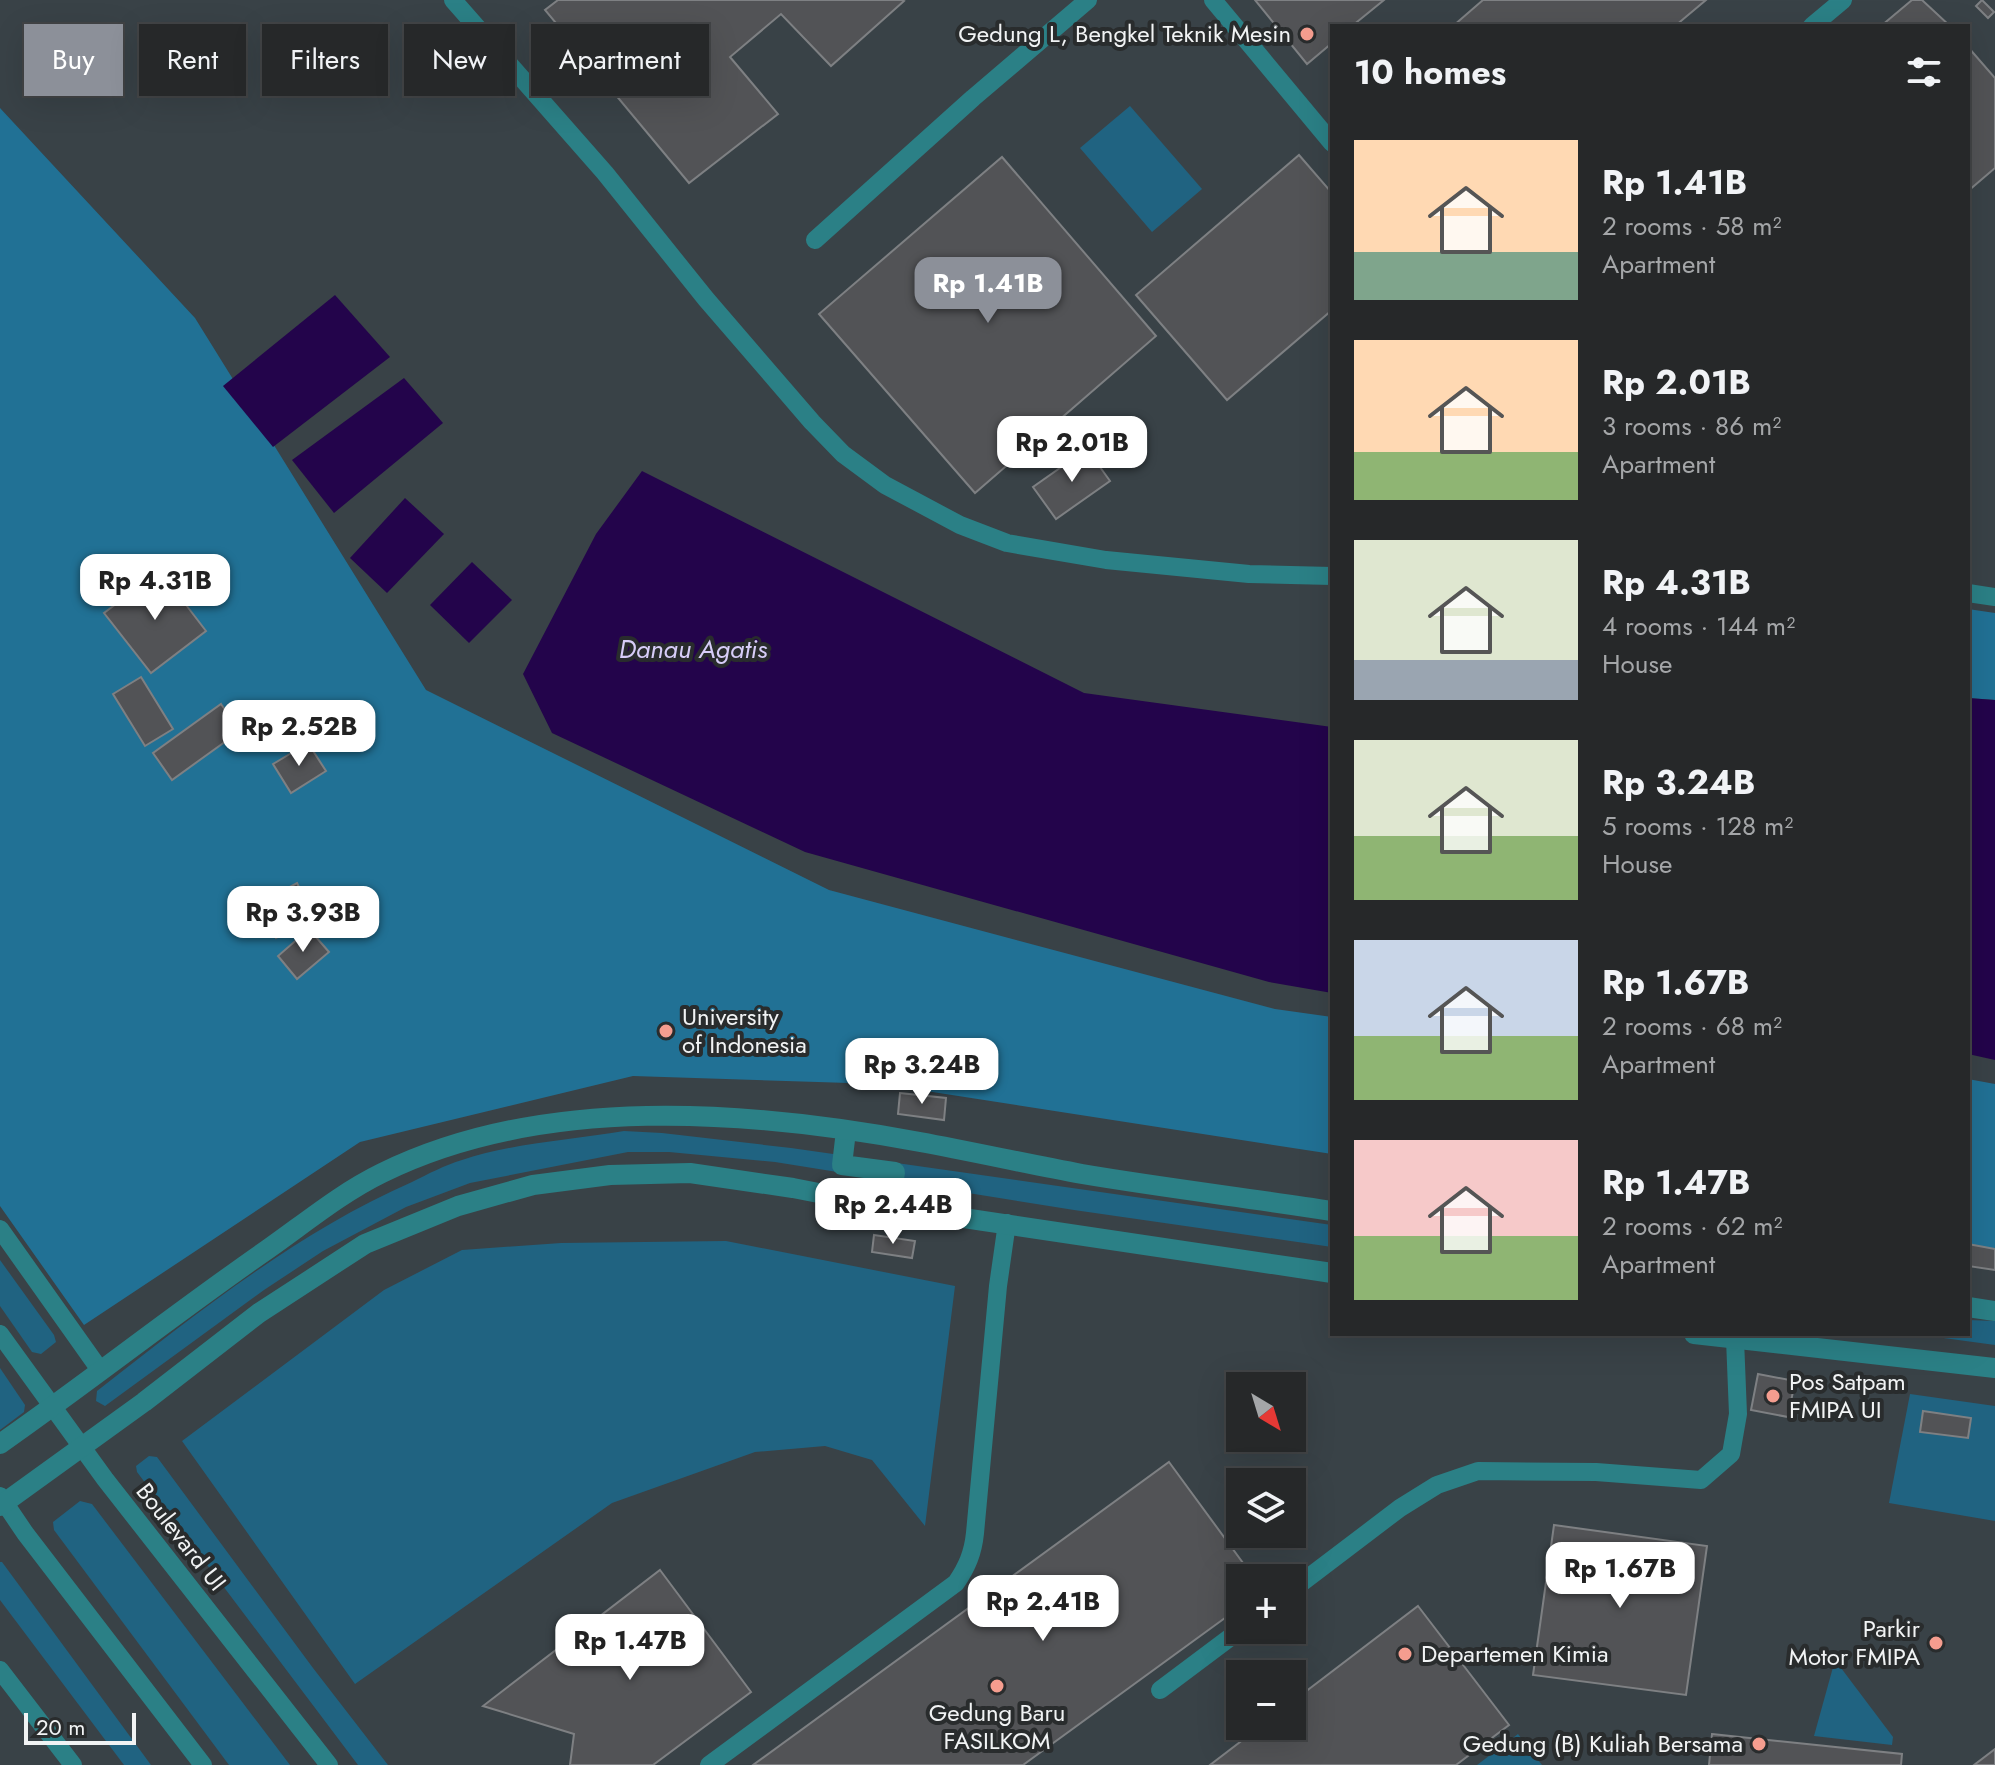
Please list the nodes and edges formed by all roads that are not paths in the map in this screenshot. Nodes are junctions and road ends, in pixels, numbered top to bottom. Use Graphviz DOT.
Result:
graph roads {
  1 [pos="453,0"];
  2 [pos="1088,0"];
  3 [pos="1213,0"];
  4 [pos="1843,0"];
  5 [pos="1814,24"];
  6 [pos="1330,141"];
  7 [pos="815,240"];
  8 [pos="1330,576"];
  9 [pos="1970,593"];
  10 [pos="1995,597"];
  11 [pos="846,1131"];
  12 [pos="890,1207"];
  13 [pos="1330,1211"];
  14 [pos="1007,1223"];
  15 [pos="0,1229"];
  16 [pos="1330,1273"];
  17 [pos="1970,1307"];
  18 [pos="1995,1311"];
  19 [pos="0,1334"];
  20 [pos="1710,1336"];
  21 [pos="1735,1339"];
  22 [pos="1995,1368"];
  23 [pos="100,1370"];
  24 [pos="52,1408"];
  25 [pos="0,1444"];
  26 [pos="83,1448"];
  27 [pos="2,1502"];
  28 [pos="1306,1579"];
  29 [pos="1226,1640"];
  30 [pos="0,1670"];
  31 [pos="1160,1690"];
  32 [pos="73,1765"];
  33 [pos="203,1765"];
  34 [pos="329,1765"];
  35 [pos="709,1765"];
  1 -- 8 [label="lane"];
  2 -- 7 [label="lane"];
  3 -- 6 [label="lane"];
  4 -- 5 [label="lane"];
  9 -- 10 [label="lane"];
  11 -- 12 [label="street"];
  11 -- 13 [label="street"];
  11 -- 23 [label="street"];
  12 -- 14 [label="street"];
  12 -- 26 [label="street"];
  14 -- 16 [label="street"];
  14 -- 35 [label="lane"];
  15 -- 23 [label="lane"];
  17 -- 18 [label="street"];
  19 -- 24 [label="lane, Boulevard UI"];
  20 -- 21 [label="street"];
  21 -- 22 [label="street"];
  21 -- 28 [label="lane"];
  23 -- 24 [label="street"];
  24 -- 25 [label="street"];
  24 -- 26 [label="lane, Boulevard UI"];
  26 -- 27 [label="street"];
  26 -- 34 [label="lane, Boulevard UI"];
  27 -- 33 [label="lane"];
  29 -- 31 [label="lane"];
  30 -- 32 [label="lane"];
}
